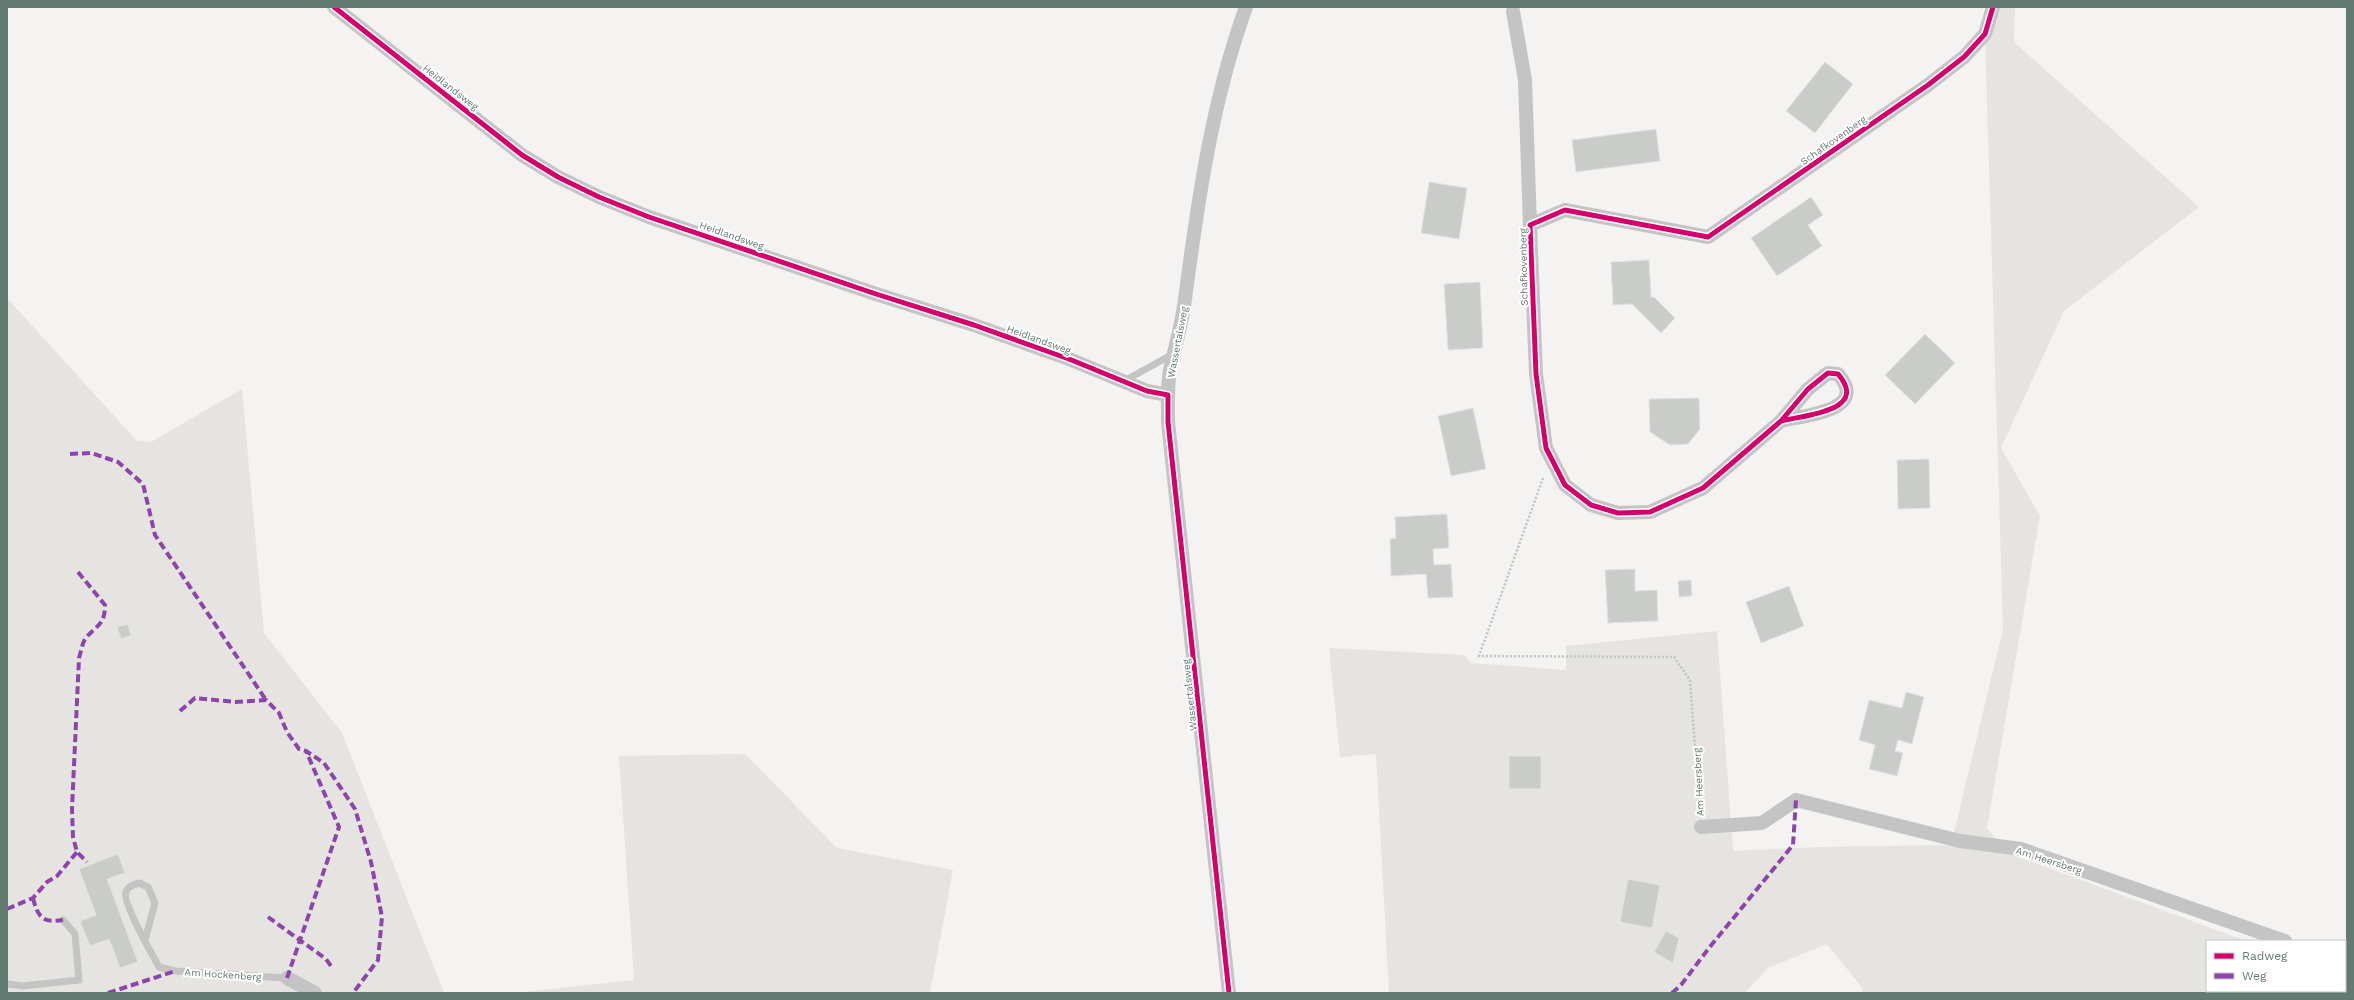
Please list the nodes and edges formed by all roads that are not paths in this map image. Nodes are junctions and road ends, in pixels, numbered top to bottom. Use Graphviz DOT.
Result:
graph roads {
  1 [pos="334,7"];
  2 [pos="1246,7"];
  3 [pos="1993,7"];
  4 [pos="1512,11"];
  5 [pos="1530,225"];
  6 [pos="1175,353"];
  7 [pos="1124,381"];
  8 [pos="1168,395"];
  9 [pos="1781,421"];
  10 [pos="1701,827"];
  11 [pos="63,920"];
  12 [pos="145,940"];
  13 [pos="2282,940"];
  14 [pos="287,978"];
  15 [pos="7,984"];
  16 [pos="315,993"];
  17 [pos="1229,993"];
  1 -- 7 [label="street, Heidlandsweg"];
  2 -- 6 [label="street, Wassertalsweg"];
  3 -- 5 [label="street, Schafkovenberg"];
  4 -- 5 [label="street, Schafkovenberg"];
  5 -- 9 [label="street, Schafkovenberg"];
  6 -- 7 [label="lane"];
  6 -- 8 [label="street, Wassertalsweg"];
  7 -- 8 [label="street, Heidlandsweg"];
  8 -- 17 [label="street, Wassertalsweg"];
  10 -- 13 [label="street, Am Heersberg"];
  11 -- 15 [label="lane"];
  12 -- 12 [label="lane, Am Hockenberg"];
  12 -- 14 [label="lane, Am Hockenberg"];
  14 -- 16 [label="street, Am Hockenberg"];
}
